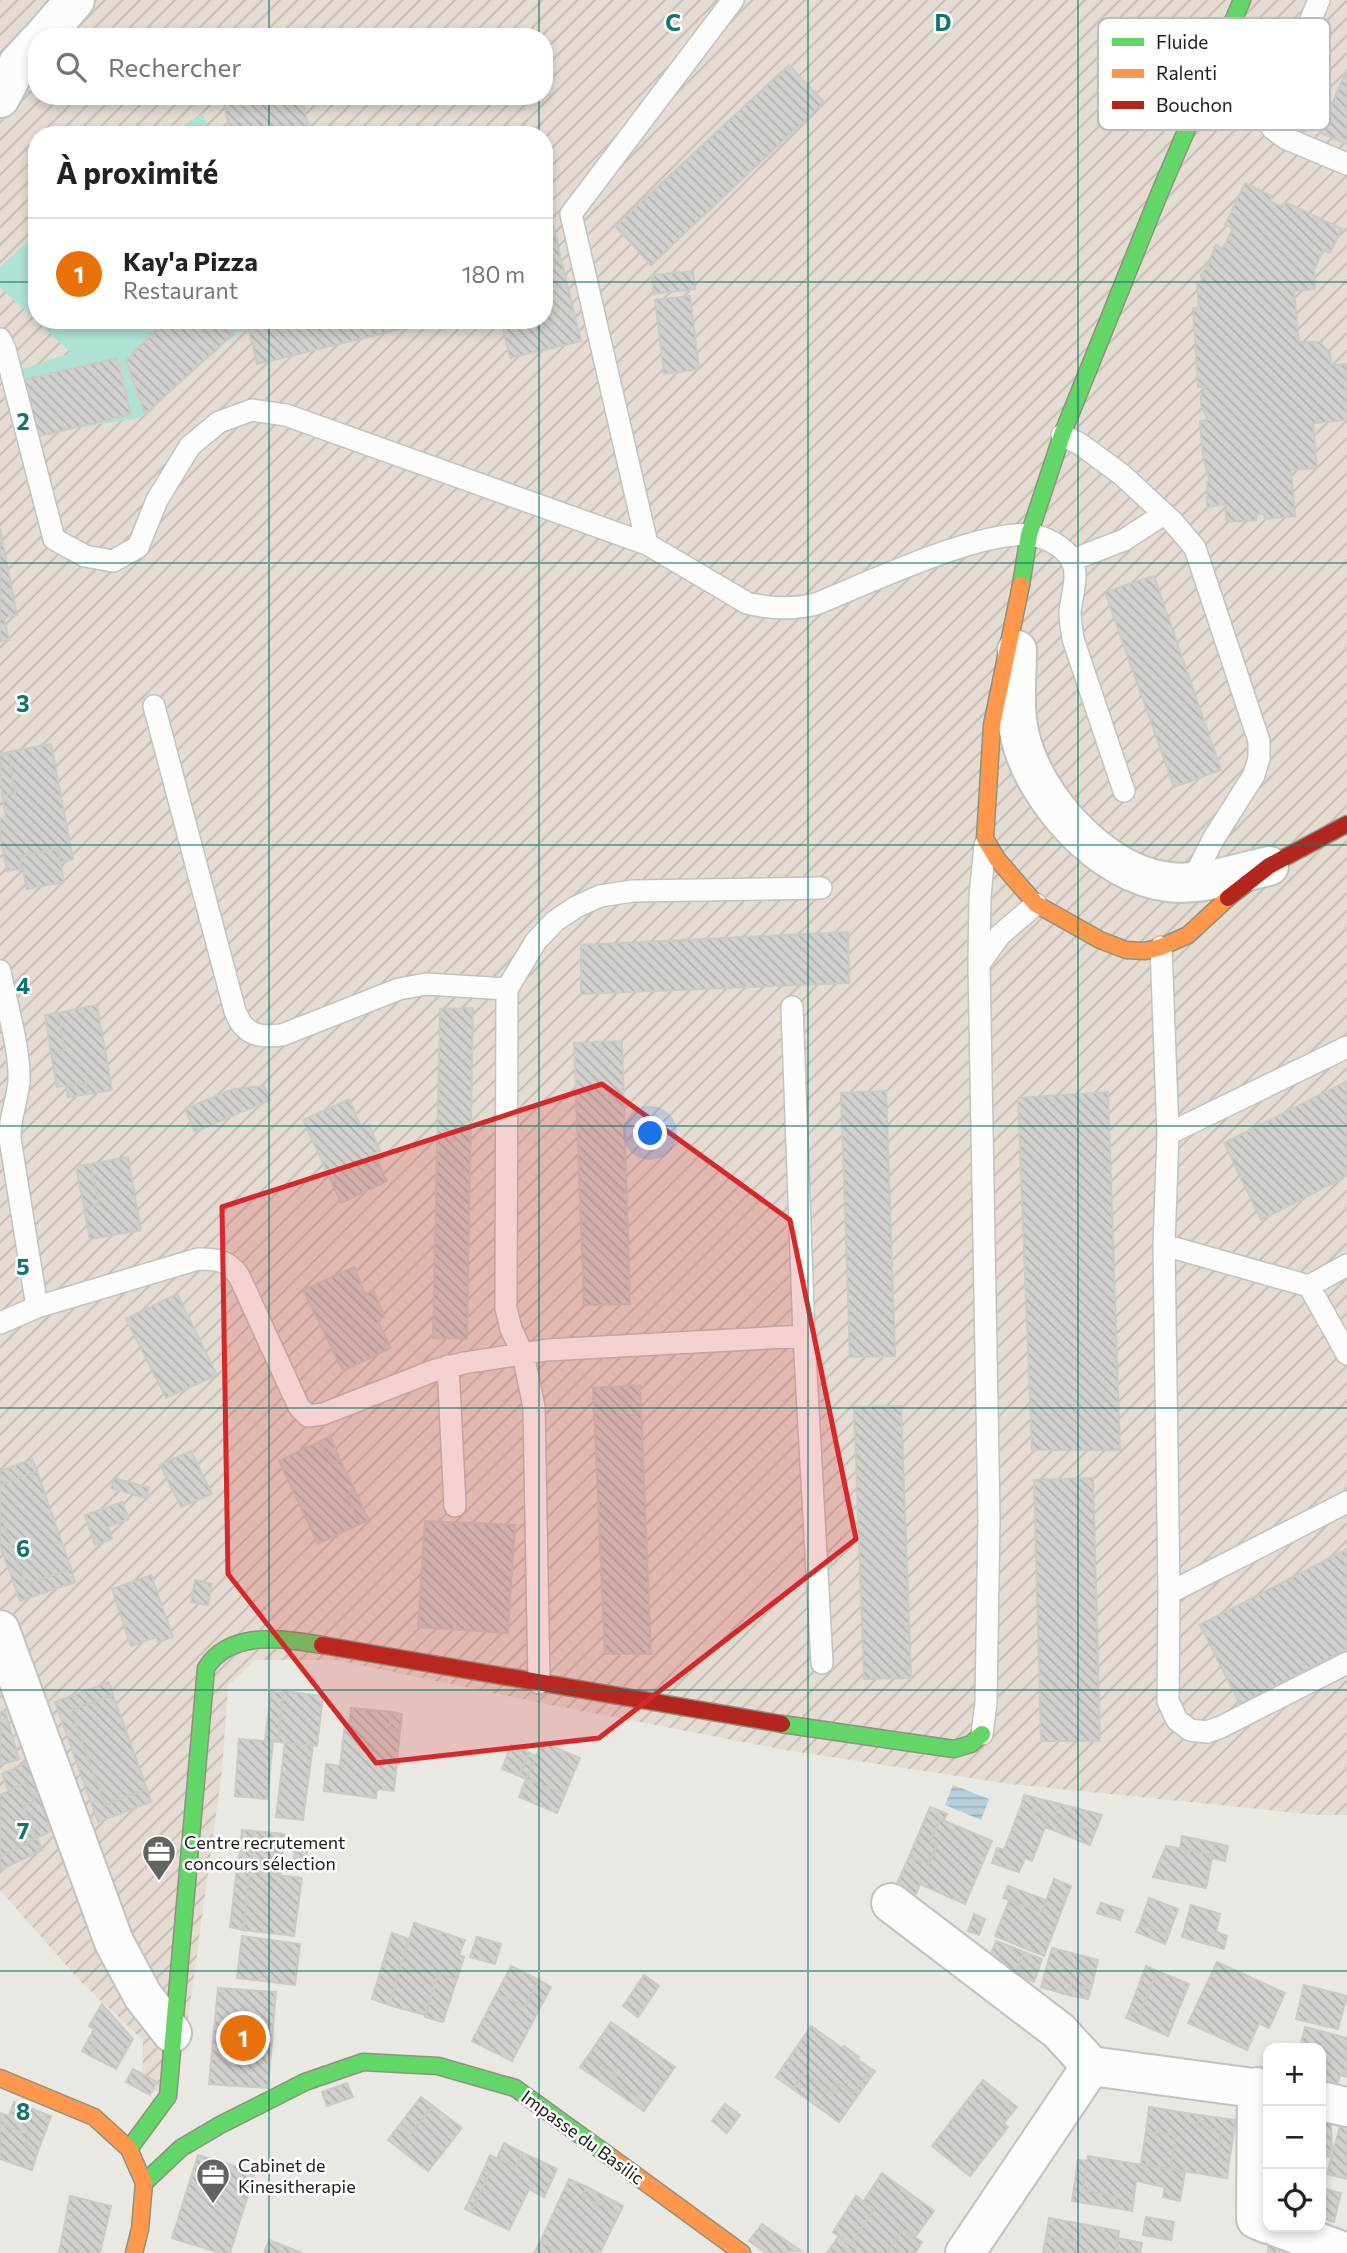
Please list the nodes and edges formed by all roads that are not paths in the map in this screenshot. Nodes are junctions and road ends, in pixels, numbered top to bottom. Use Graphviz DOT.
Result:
graph roads {
  1 [pos="75,0"];
  2 [pos="733,0"];
  3 [pos="1242,0"];
  4 [pos="1319,0"];
  5 [pos="1234,18"];
  6 [pos="1312,18"];
  7 [pos="51,28"];
  8 [pos="28,53"];
  9 [pos="0,98"];
  10 [pos="1186,130"];
  11 [pos="1275,130"];
  12 [pos="1347,164"];
  13 [pos="0,339"];
  14 [pos="1062,435"];
  15 [pos="1164,514"];
  16 [pos="1029,535"];
  17 [pos="647,544"];
  18 [pos="1072,560"];
  19 [pos="1016,617"];
  20 [pos="154,706"];
  21 [pos="1038,783"];
  22 [pos="1124,790"];
  23 [pos="1347,824"];
  24 [pos="986,826"];
  25 [pos="1269,866"];
  26 [pos="1180,882"];
  27 [pos="821,888"];
  28 [pos="1036,904"];
  29 [pos="1175,941"];
  30 [pos="979,964"];
  31 [pos="0,971"];
  32 [pos="507,989"];
  33 [pos="792,1006"];
  34 [pos="1347,1046"];
  35 [pos="1168,1135"];
  36 [pos="1164,1245"];
  37 [pos="1347,1265"];
  38 [pos="1309,1286"];
  39 [pos="37,1307"];
  40 [pos="0,1323"];
  41 [pos="804,1336"];
  42 [pos="523,1354"];
  43 [pos="1347,1354"];
  44 [pos="448,1366"];
  45 [pos="1347,1502"];
  46 [pos="455,1506"];
  47 [pos="1169,1593"];
  48 [pos="0,1630"];
  49 [pos="822,1663"];
  50 [pos="1347,1663"];
  51 [pos="539,1683"];
  52 [pos="982,1734"];
  53 [pos="891,1903"];
  54 [pos="172,2033"];
  55 [pos="1091,2066"];
  56 [pos="0,2078"];
  57 [pos="1263,2089"];
  58 [pos="1326,2102"];
  59 [pos="1347,2107"];
  60 [pos="129,2149"];
  61 [pos="144,2183"];
  62 [pos="1263,2222"];
  63 [pos="1290,2232"];
  64 [pos="134,2253"];
  65 [pos="742,2253"];
  66 [pos="965,2253"];
  67 [pos="1347,2253"];
  1 -- 7 [label="street"];
  2 -- 17 [label="lane"];
  3 -- 5 [label="street"];
  4 -- 6 [label="lane"];
  8 -- 9 [label="street"];
  10 -- 14 [label="street"];
  11 -- 12 [label="lane"];
  13 -- 17 [label="lane"];
  14 -- 15 [label="lane"];
  14 -- 16 [label="street"];
  15 -- 18 [label="lane"];
  15 -- 26 [label="lane"];
  16 -- 17 [label="lane"];
  16 -- 18 [label="lane"];
  16 -- 19 [label="street"];
  18 -- 22 [label="lane"];
  19 -- 21 [label="street"];
  19 -- 24 [label="street"];
  20 -- 32 [label="lane"];
  21 -- 24 [label="street"];
  21 -- 26 [label="street"];
  23 -- 25 [label="street"];
  24 -- 28 [label="street"];
  24 -- 30 [label="lane"];
  25 -- 26 [label="street"];
  25 -- 29 [label="street"];
  26 -- 29 [label="street"];
  27 -- 32 [label="lane"];
  28 -- 29 [label="street"];
  28 -- 30 [label="lane"];
  29 -- 35 [label="lane"];
  30 -- 52 [label="lane"];
  31 -- 39 [label="lane"];
  32 -- 42 [label="lane"];
  33 -- 41 [label="lane"];
  34 -- 35 [label="lane"];
  35 -- 36 [label="lane"];
  36 -- 38 [label="lane"];
  36 -- 47 [label="lane"];
  37 -- 38 [label="lane"];
  38 -- 43 [label="lane"];
  39 -- 40 [label="lane"];
  39 -- 44 [label="lane"];
  41 -- 42 [label="lane"];
  41 -- 49 [label="lane"];
  42 -- 44 [label="lane"];
  42 -- 51 [label="lane"];
  44 -- 46 [label="lane"];
  45 -- 47 [label="lane"];
  47 -- 50 [label="lane"];
  48 -- 54 [label="street"];
  51 -- 52 [label="street"];
  51 -- 54 [label="street"];
  53 -- 55 [label="street"];
  54 -- 60 [label="street"];
  55 -- 57 [label="street"];
  55 -- 66 [label="street"];
  56 -- 60 [label="street"];
  57 -- 62 [label="street"];
  58 -- 59 [label="street"];
  60 -- 61 [label="street"];
  61 -- 64 [label="street"];
  61 -- 65 [label="street, Impasse du Basilic"];
  63 -- 67 [label="street"];
}
